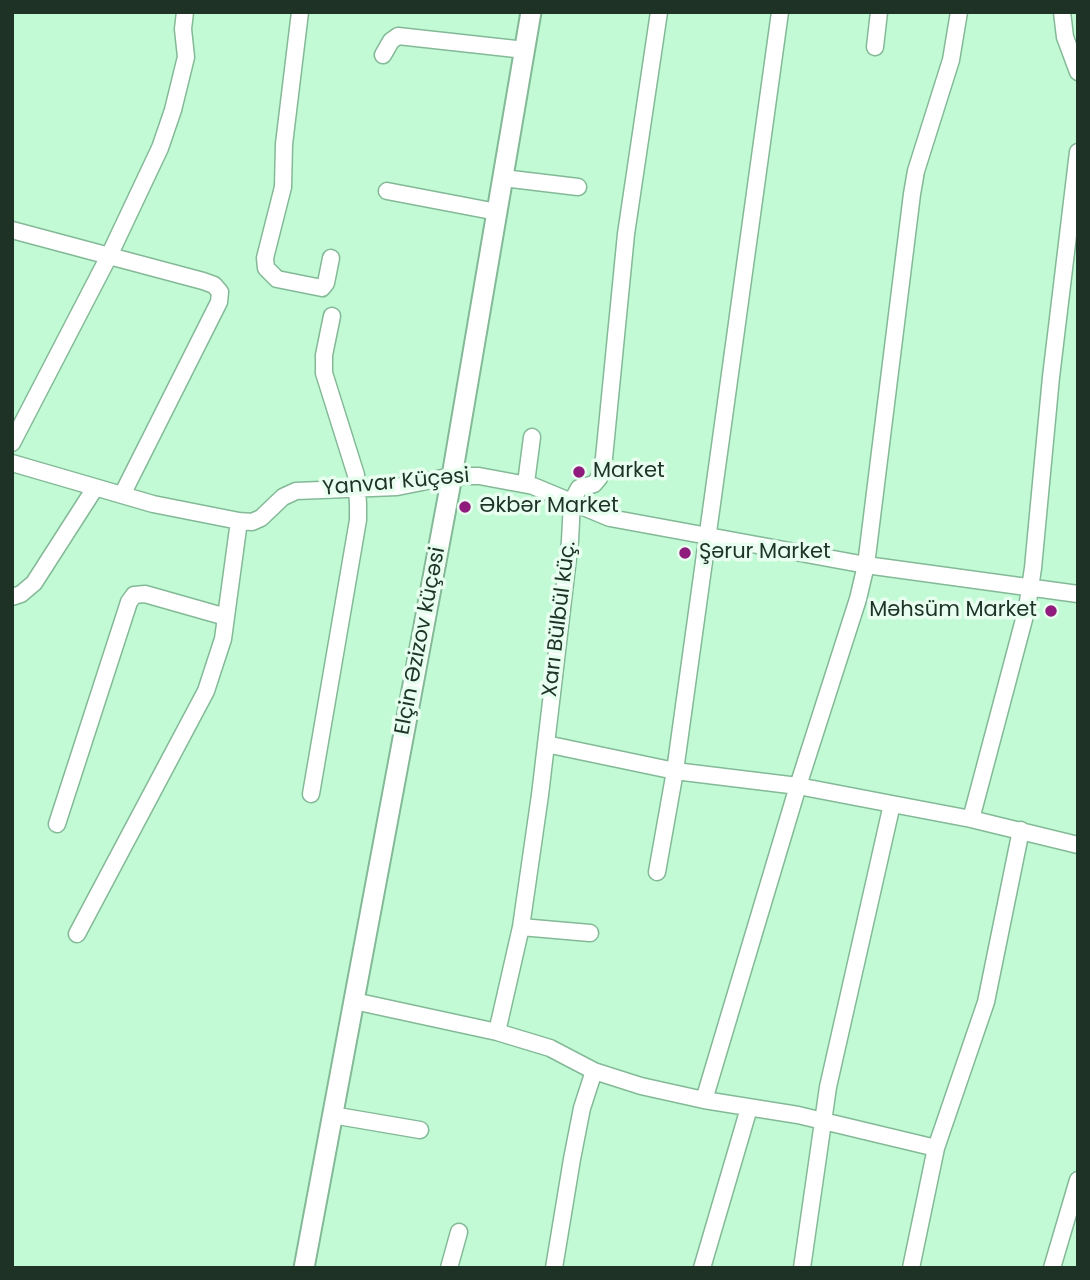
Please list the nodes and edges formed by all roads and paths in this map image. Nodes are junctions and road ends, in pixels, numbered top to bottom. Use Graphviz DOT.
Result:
graph roads {
  1 [pos="185,12"];
  2 [pos="300,12"];
  3 [pos="531,12"];
  4 [pos="659,12"];
  5 [pos="780,12"];
  6 [pos="879,12"];
  7 [pos="959,12"];
  8 [pos="1062,12"];
  9 [pos="875,47"];
  10 [pos="525,50"];
  11 [pos="1074,53"];
  12 [pos="383,55"];
  13 [pos="1078,72"];
  14 [pos="1078,152"];
  15 [pos="503,178"];
  16 [pos="578,187"];
  17 [pos="387,191"];
  18 [pos="497,212"];
  19 [pos="12,230"];
  20 [pos="108,256"];
  21 [pos="331,258"];
  22 [pos="332,316"];
  23 [pos="532,437"];
  24 [pos="12,443"];
  25 [pos="12,463"];
  26 [pos="452,476"];
  27 [pos="526,484"];
  28 [pos="95,488"];
  29 [pos="358,490"];
  30 [pos="122,495"];
  31 [pos="572,501"];
  32 [pos="239,521"];
  33 [pos="707,536"];
  34 [pos="866,565"];
  35 [pos="1030,587"];
  36 [pos="1078,594"];
  37 [pos="12,597"];
  38 [pos="226,617"];
  39 [pos="546,744"];
  40 [pos="675,771"];
  41 [pos="798,786"];
  42 [pos="311,794"];
  43 [pos="892,804"];
  44 [pos="971,818"];
  45 [pos="57,824"];
  46 [pos="1021,830"];
  47 [pos="1078,845"];
  48 [pos="657,872"];
  49 [pos="520,927"];
  50 [pos="590,933"];
  51 [pos="77,934"];
  52 [pos="354,1001"];
  53 [pos="497,1032"];
  54 [pos="594,1071"];
  55 [pos="704,1100"];
  56 [pos="749,1108"];
  57 [pos="332,1115"];
  58 [pos="822,1122"];
  59 [pos="420,1130"];
  60 [pos="936,1148"];
  61 [pos="1078,1180"];
  62 [pos="459,1233"];
  63 [pos="304,1268"];
  64 [pos="449,1268"];
  65 [pos="554,1268"];
  66 [pos="702,1268"];
  67 [pos="802,1268"];
  68 [pos="911,1268"];
  69 [pos="1052,1268"];
  1 -- 20 [label="street"];
  2 -- 21 [label="street"];
  3 -- 10 [label="street, Elçin Əzizov küçəsi"];
  4 -- 31 [label="street"];
  5 -- 33 [label="street"];
  6 -- 9 [label="street"];
  7 -- 34 [label="street"];
  8 -- 11 [label="street"];
  10 -- 12 [label="street"];
  10 -- 15 [label="street, Elçin Əzizov küçəsi"];
  11 -- 13 [label="street"];
  14 -- 35 [label="street"];
  15 -- 16 [label="street"];
  15 -- 18 [label="street, Elçin Əzizov küçəsi"];
  17 -- 18 [label="street"];
  18 -- 26 [label="street, Elçin Əzizov küçəsi"];
  19 -- 20 [label="street"];
  20 -- 24 [label="street"];
  20 -- 30 [label="street"];
  22 -- 29 [label="street"];
  23 -- 27 [label="street"];
  25 -- 28 [label="street, Yanvar Küçəsi"];
  26 -- 27 [label="street, Yanvar Küçəsi"];
  26 -- 29 [label="street, Yanvar Küçəsi"];
  26 -- 52 [label="street, Elçin Əzizov küçəsi"];
  27 -- 31 [label="street, Yanvar Küçəsi"];
  28 -- 30 [label="street, Yanvar Küçəsi"];
  28 -- 37 [label="street"];
  29 -- 32 [label="street, Yanvar Küçəsi"];
  29 -- 42 [label="street"];
  30 -- 32 [label="street, Yanvar Küçəsi"];
  31 -- 33 [label="street, Yanvar Küçəsi"];
  31 -- 39 [label="street, Xarı Bülbül küç."];
  32 -- 38 [label="street"];
  33 -- 34 [label="street, Yanvar Küçəsi"];
  33 -- 40 [label="street"];
  34 -- 35 [label="street, Yanvar Küçəsi"];
  34 -- 41 [label="street"];
  35 -- 36 [label="street, Yanvar Küçəsi"];
  35 -- 44 [label="street"];
  38 -- 45 [label="street"];
  38 -- 51 [label="street"];
  39 -- 40 [label="street"];
  39 -- 49 [label="street, Xarı Bülbül küç."];
  40 -- 41 [label="street"];
  40 -- 48 [label="street"];
  41 -- 43 [label="street"];
  41 -- 55 [label="street"];
  43 -- 44 [label="street"];
  43 -- 58 [label="street"];
  44 -- 46 [label="street"];
  46 -- 47 [label="street"];
  46 -- 60 [label="street"];
  49 -- 50 [label="street"];
  49 -- 53 [label="street, Xarı Bülbül küç."];
  52 -- 53 [label="street"];
  52 -- 57 [label="street, Elçin Əzizov küçəsi"];
  53 -- 54 [label="street"];
  54 -- 55 [label="street"];
  54 -- 65 [label="street"];
  55 -- 56 [label="street"];
  56 -- 58 [label="street"];
  56 -- 66 [label="street"];
  57 -- 59 [label="street"];
  57 -- 63 [label="street, Elçin Əzizov küçəsi"];
  58 -- 60 [label="street"];
  58 -- 67 [label="street"];
  60 -- 68 [label="street"];
  61 -- 69 [label="street"];
  62 -- 64 [label="street"];
}
